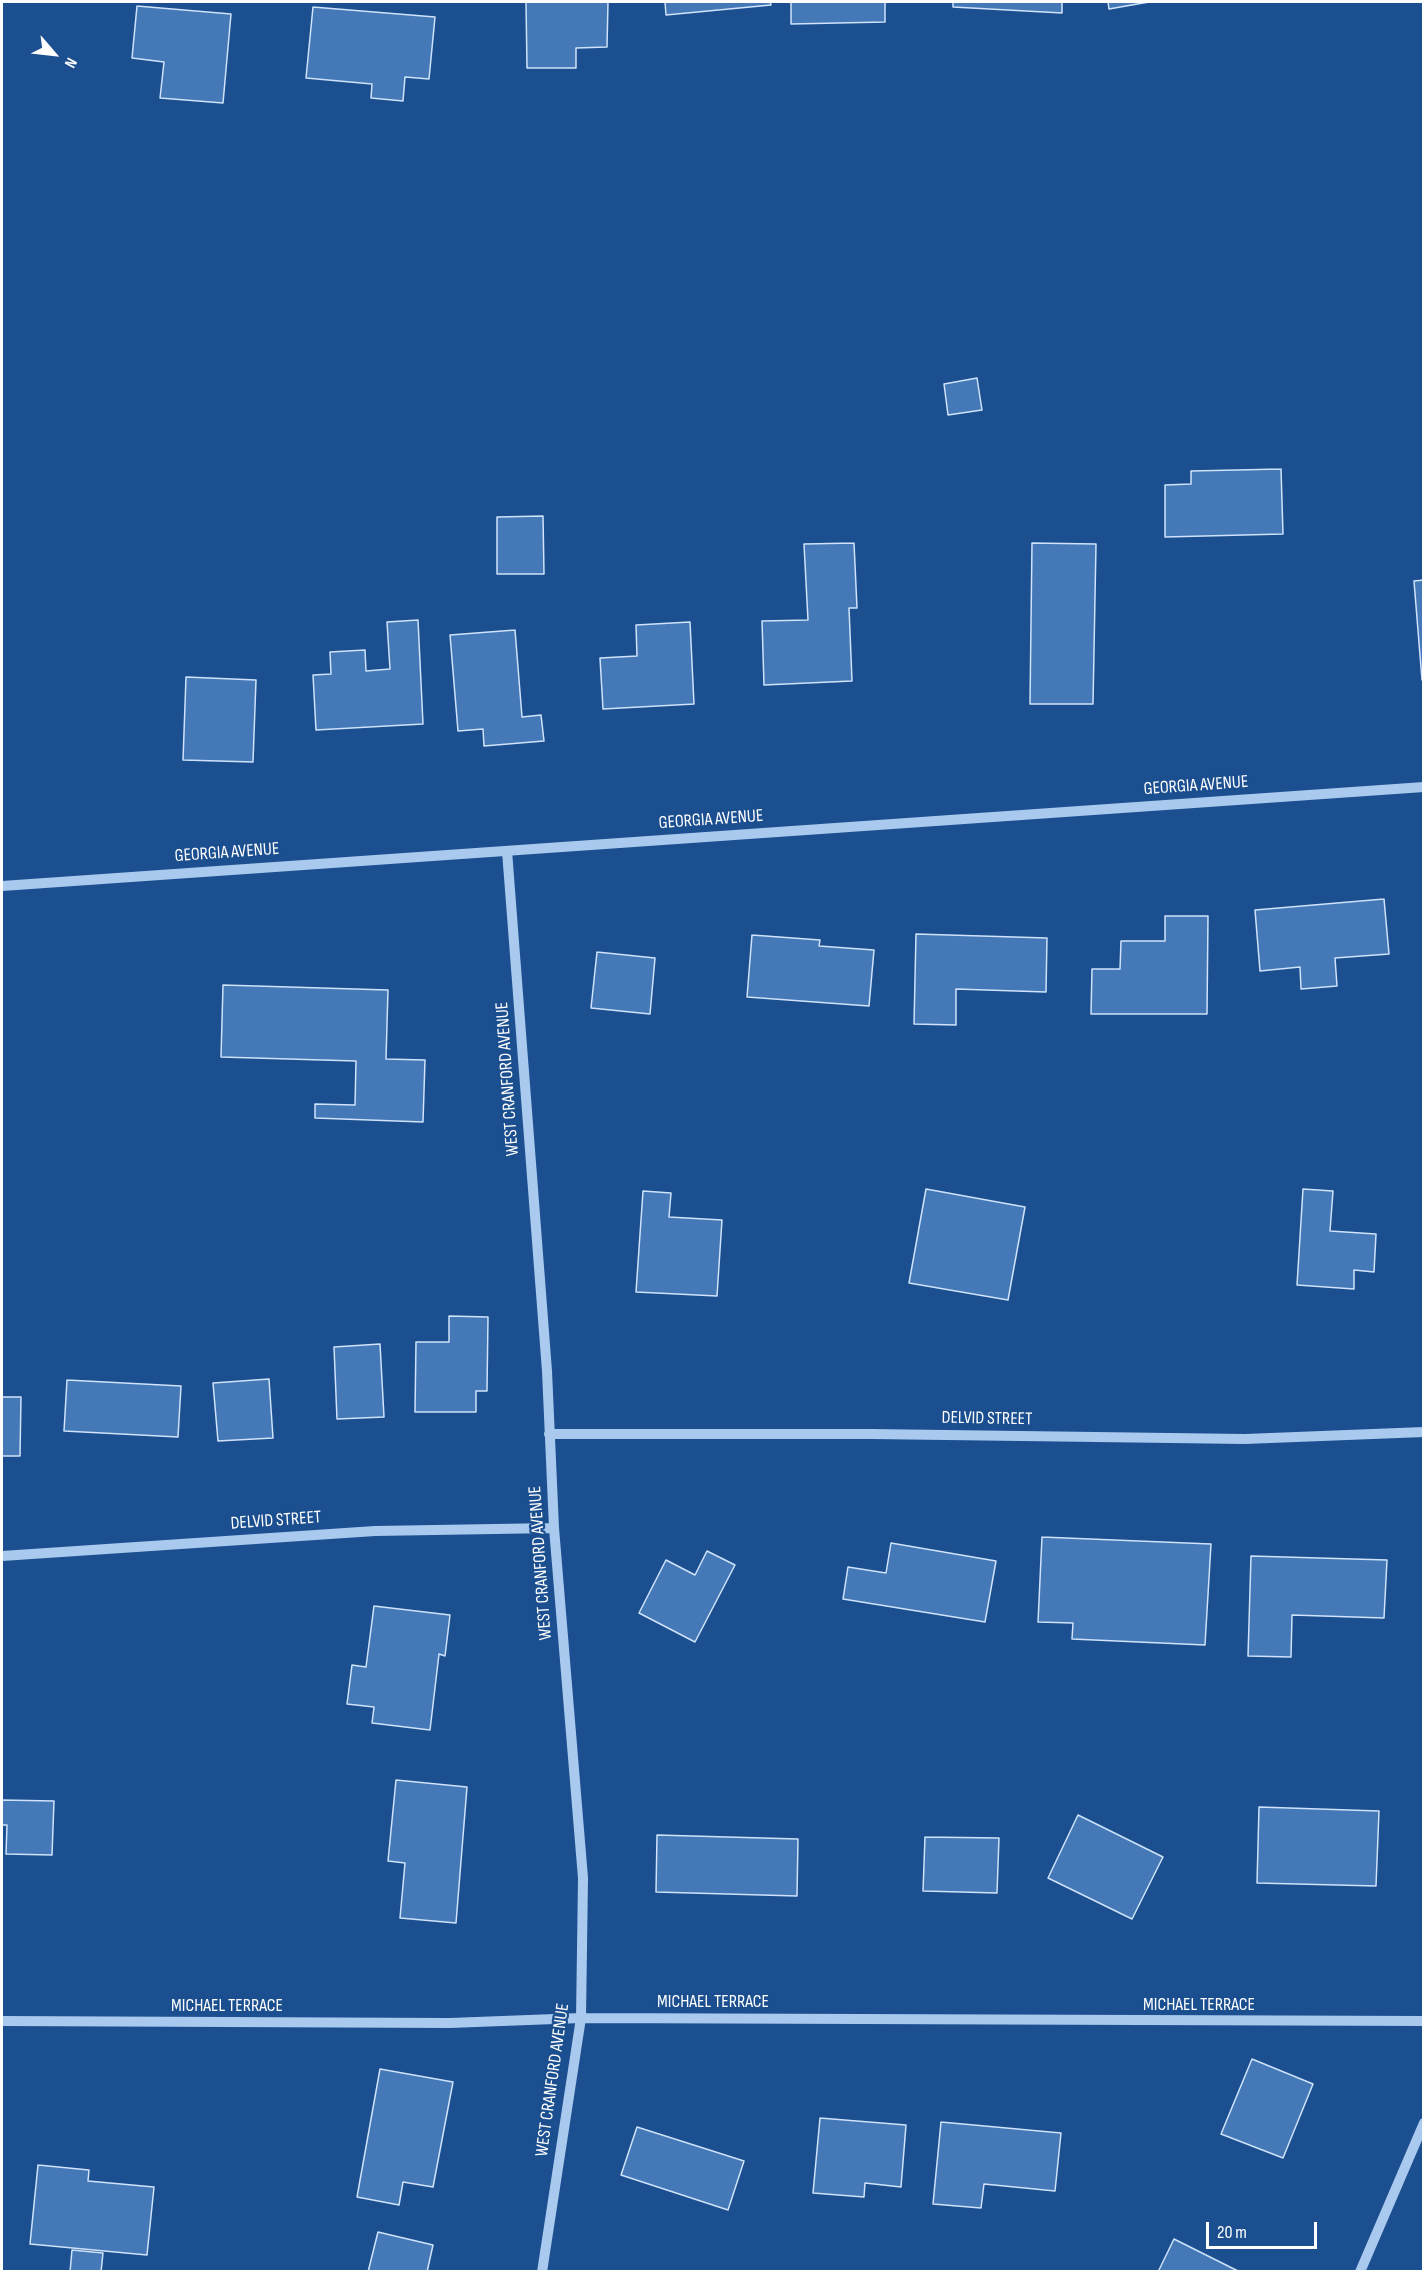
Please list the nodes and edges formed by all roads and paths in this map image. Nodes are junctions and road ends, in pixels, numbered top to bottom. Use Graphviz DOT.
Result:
graph roads {
  1 [pos="1424,787"];
  2 [pos="507,851"];
  3 [pos="2,886"];
  4 [pos="1424,1432"];
  5 [pos="549,1434"];
  6 [pos="554,1528"];
  7 [pos="2,1556"];
  8 [pos="581,2018"];
  9 [pos="2,2021"];
  10 [pos="1424,2021"];
  11 [pos="1424,2123"];
  12 [pos="542,2271"];
  13 [pos="1360,2271"];
  1 -- 2 [label="street, GEORGIA AVENUE"];
  2 -- 3 [label="street, GEORGIA AVENUE"];
  2 -- 5 [label="street, WEST CRANFORD AVENUE"];
  4 -- 5 [label="street, DELVID STREET"];
  5 -- 6 [label="street, WEST CRANFORD AVENUE"];
  6 -- 7 [label="street, DELVID STREET"];
  6 -- 8 [label="street, WEST CRANFORD AVENUE"];
  8 -- 9 [label="street, MICHAEL TERRACE"];
  8 -- 10 [label="street, MICHAEL TERRACE"];
  8 -- 12 [label="street, WEST CRANFORD AVENUE"];
  11 -- 13 [label="street"];
}
